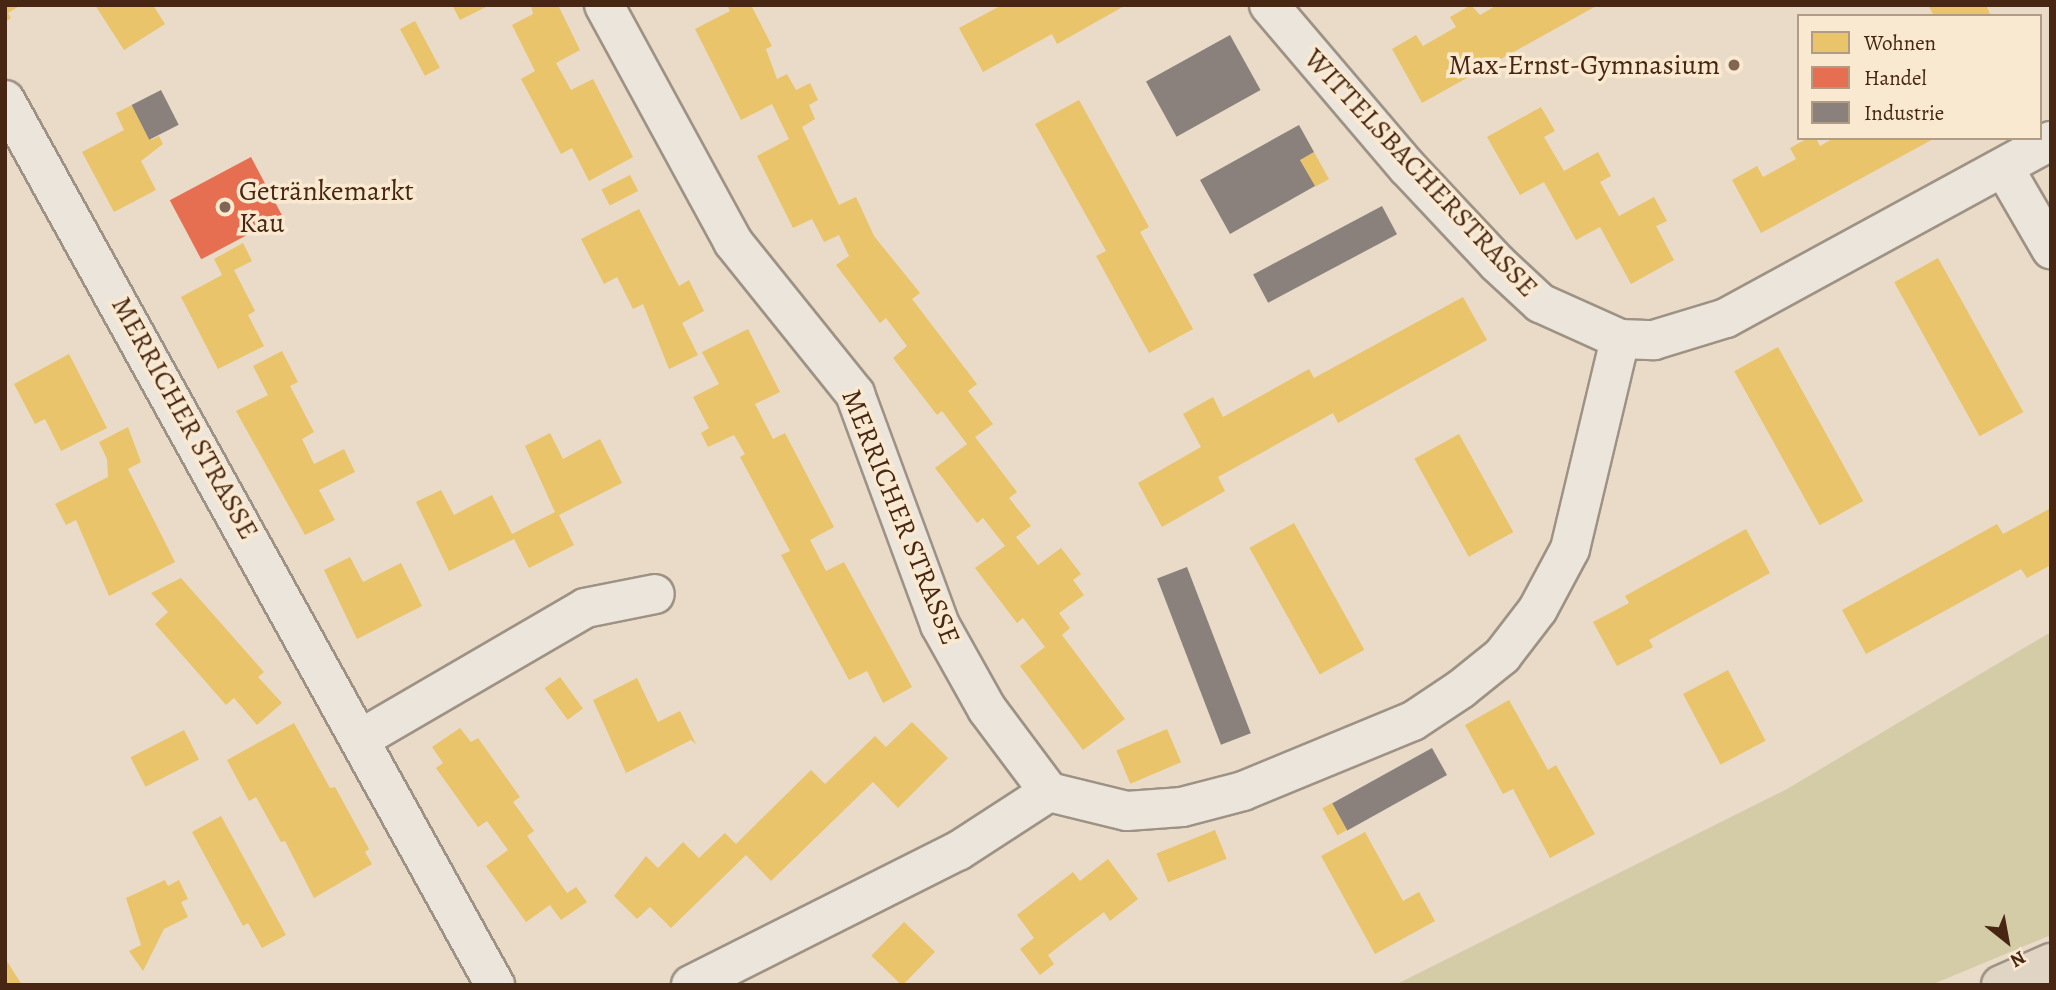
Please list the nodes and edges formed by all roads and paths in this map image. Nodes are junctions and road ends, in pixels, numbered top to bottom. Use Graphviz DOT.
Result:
graph roads {
  1 [pos="604,5"];
  2 [pos="1269,5"];
  3 [pos="5,100"];
  4 [pos="2051,141"];
  5 [pos="2004,168"];
  6 [pos="2051,250"];
  7 [pos="1620,339"];
  8 [pos="655,594"];
  9 [pos="362,738"];
  10 [pos="1049,792"];
  11 [pos="2051,963"];
  12 [pos="495,985"];
  13 [pos="691,985"];
  14 [pos="2001,985"];
  1 -- 10 [label="street, MERRICHER STRASSE"];
  2 -- 7 [label="street, WITTELSBACHERSTRASSE"];
  3 -- 9 [label="street, MERRICHER STRASSE"];
  4 -- 5 [label="street, WITTELSBACHERSTRASSE"];
  5 -- 6 [label="street"];
  5 -- 7 [label="street, WITTELSBACHERSTRASSE"];
  7 -- 10 [label="street"];
  8 -- 9 [label="street"];
  9 -- 12 [label="street, MERRICHER STRASSE"];
  10 -- 13 [label="street"];
  11 -- 14 [label="main road"];
}
